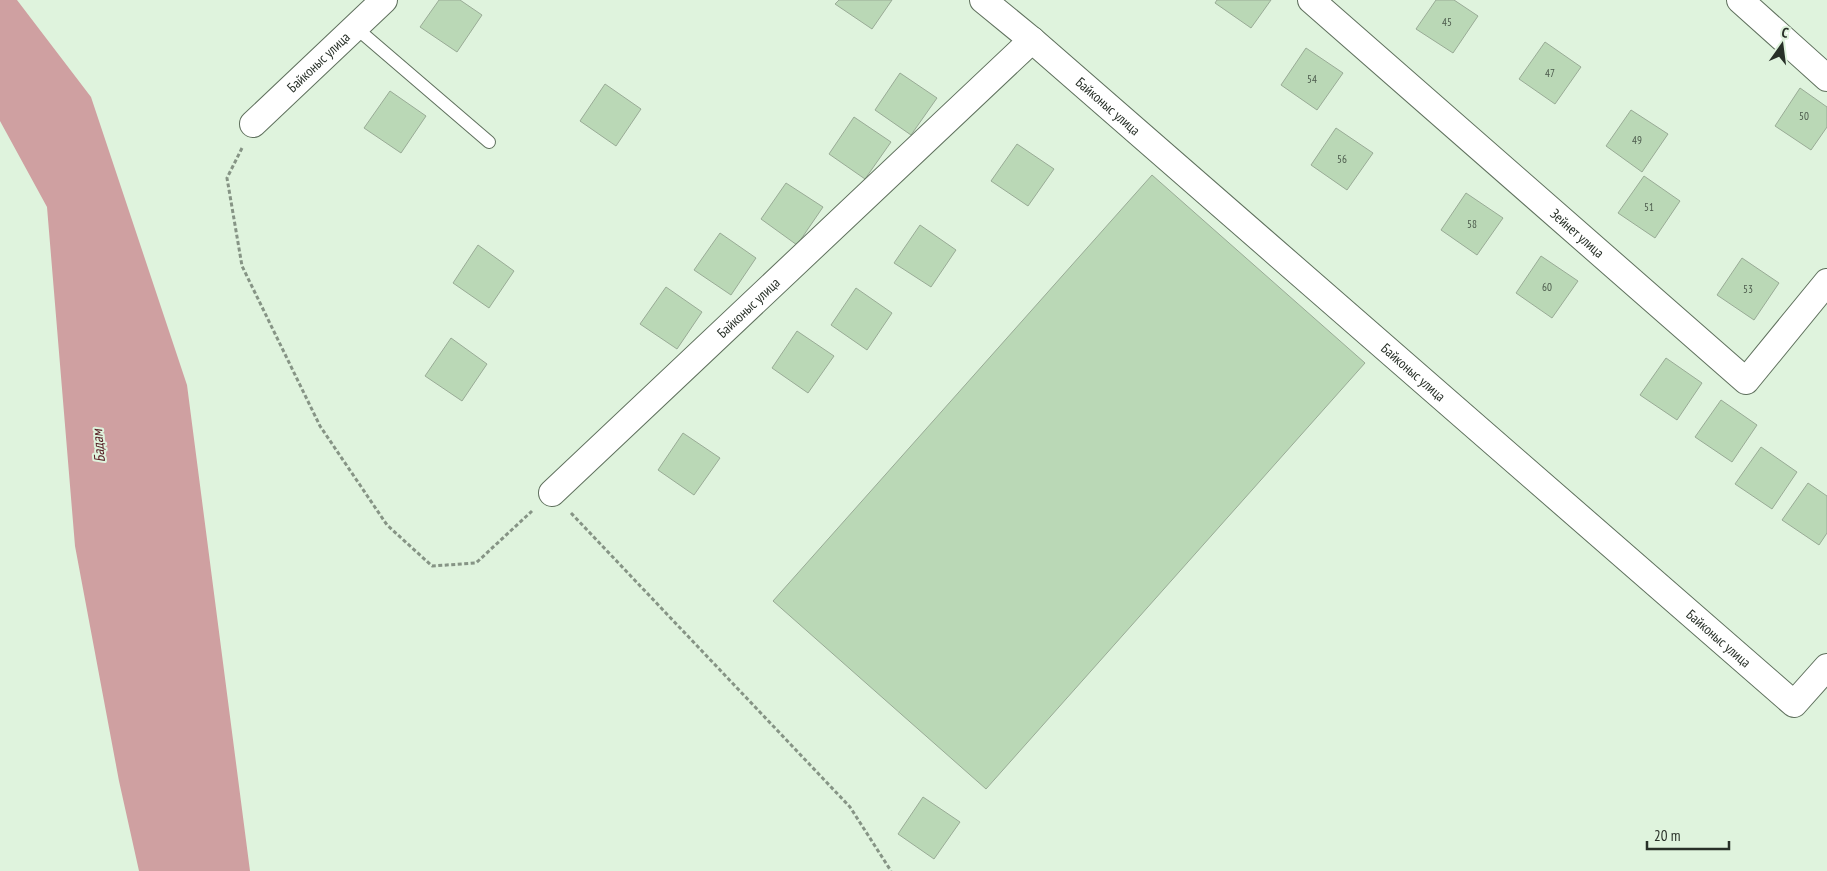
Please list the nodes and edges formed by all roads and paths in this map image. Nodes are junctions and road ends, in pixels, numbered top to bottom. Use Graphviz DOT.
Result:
graph roads {
  1 [pos="384,0"];
  2 [pos="983,0"];
  3 [pos="1311,0"];
  4 [pos="1740,0"];
  5 [pos="355,27"];
  6 [pos="1032,40"];
  7 [pos="1827,78"];
  8 [pos="253,124"];
  9 [pos="489,142"];
  10 [pos="1827,282"];
  11 [pos="552,493"];
  12 [pos="1827,667"];
  13 [pos="892,871"];
  1 -- 5 [label="street, Байконыс улица"];
  2 -- 6 [label="street, Байконыс улица"];
  3 -- 10 [label="street, Зейнет улица"];
  4 -- 7 [label="street"];
  5 -- 8 [label="street, Байконыс улица"];
  5 -- 9 [label="lane"];
  6 -- 11 [label="street, Байконыс улица"];
  6 -- 12 [label="street, Байконыс улица"];
  8 -- 11 [label="path"];
  11 -- 13 [label="path"];
}
